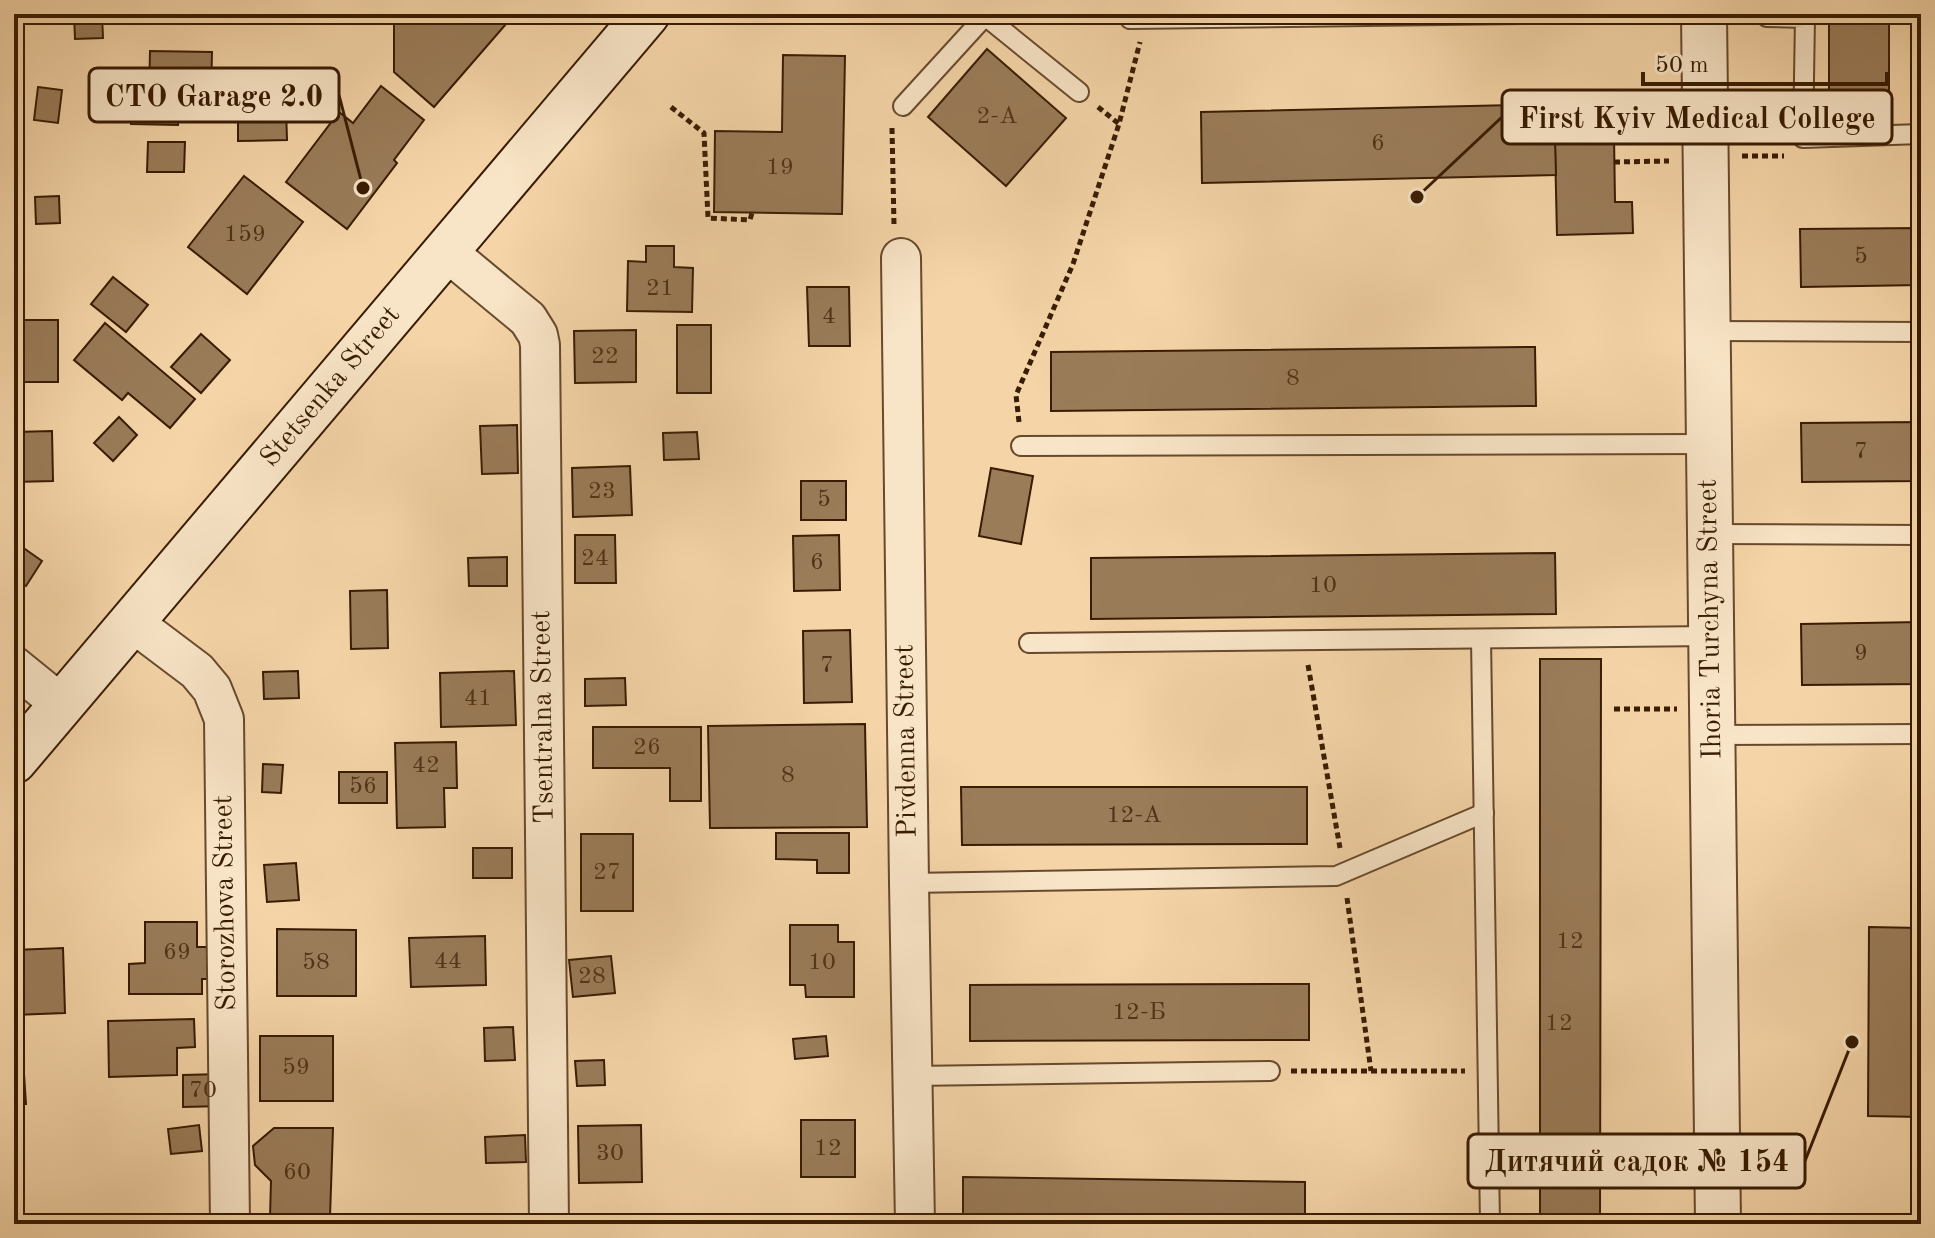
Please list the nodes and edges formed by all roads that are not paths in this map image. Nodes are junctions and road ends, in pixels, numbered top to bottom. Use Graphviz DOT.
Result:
graph roads {
  1 [pos="647,14"];
  2 [pos="1523,14"];
  3 [pos="1704,14"];
  4 [pos="1767,14"];
  5 [pos="986,15"];
  6 [pos="1138,19"];
  7 [pos="1079,92"];
  8 [pos="903,106"];
  9 [pos="1921,134"];
  10 [pos="446,251"];
  11 [pos="901,258"];
  12 [pos="1707,331"];
  13 [pos="1921,332"];
  14 [pos="1709,444"];
  15 [pos="1021,446"];
  16 [pos="1710,534"];
  17 [pos="1921,535"];
  18 [pos="132,622"];
  19 [pos="1711,636"];
  20 [pos="1481,639"];
  21 [pos="1029,643"];
  22 [pos="14,666"];
  23 [pos="62,705"];
  24 [pos="1701,722"];
  25 [pos="1921,734"];
  26 [pos="14,761"];
  27 [pos="1484,813"];
  28 [pos="909,883"];
  29 [pos="1270,1071"];
  30 [pos="913,1076"];
  31 [pos="230,1224"];
  32 [pos="549,1224"];
  33 [pos="915,1224"];
  34 [pos="1490,1224"];
  35 [pos="1718,1224"];
  1 -- 10 [label="street, Stetsenka Street"];
  2 -- 6 [label="lane"];
  3 -- 12 [label="street, Ihoria Turchyna Street"];
  4 -- 9 [label="lane"];
  5 -- 7 [label="lane"];
  5 -- 8 [label="lane"];
  10 -- 18 [label="street, Stetsenka Street"];
  10 -- 32 [label="street, Tsentralna Street"];
  11 -- 28 [label="street, Pivdenna Street"];
  12 -- 13 [label="lane"];
  12 -- 14 [label="street, Ihoria Turchyna Street"];
  14 -- 15 [label="lane"];
  14 -- 16 [label="street, Ihoria Turchyna Street"];
  16 -- 17 [label="lane"];
  16 -- 19 [label="street, Ihoria Turchyna Street"];
  18 -- 23 [label="street, Stetsenka Street"];
  18 -- 31 [label="street, Storozhova Street"];
  19 -- 20 [label="lane"];
  19 -- 24 [label="street, Ihoria Turchyna Street"];
  20 -- 21 [label="lane"];
  20 -- 27 [label="lane"];
  22 -- 23 [label="street"];
  23 -- 26 [label="street, Stetsenka Street"];
  24 -- 25 [label="lane"];
  24 -- 35 [label="street, Ihoria Turchyna Street"];
  27 -- 28 [label="lane"];
  27 -- 34 [label="lane"];
  28 -- 30 [label="street, Pivdenna Street"];
  29 -- 30 [label="lane"];
  30 -- 33 [label="street, Pivdenna Street"];
}
